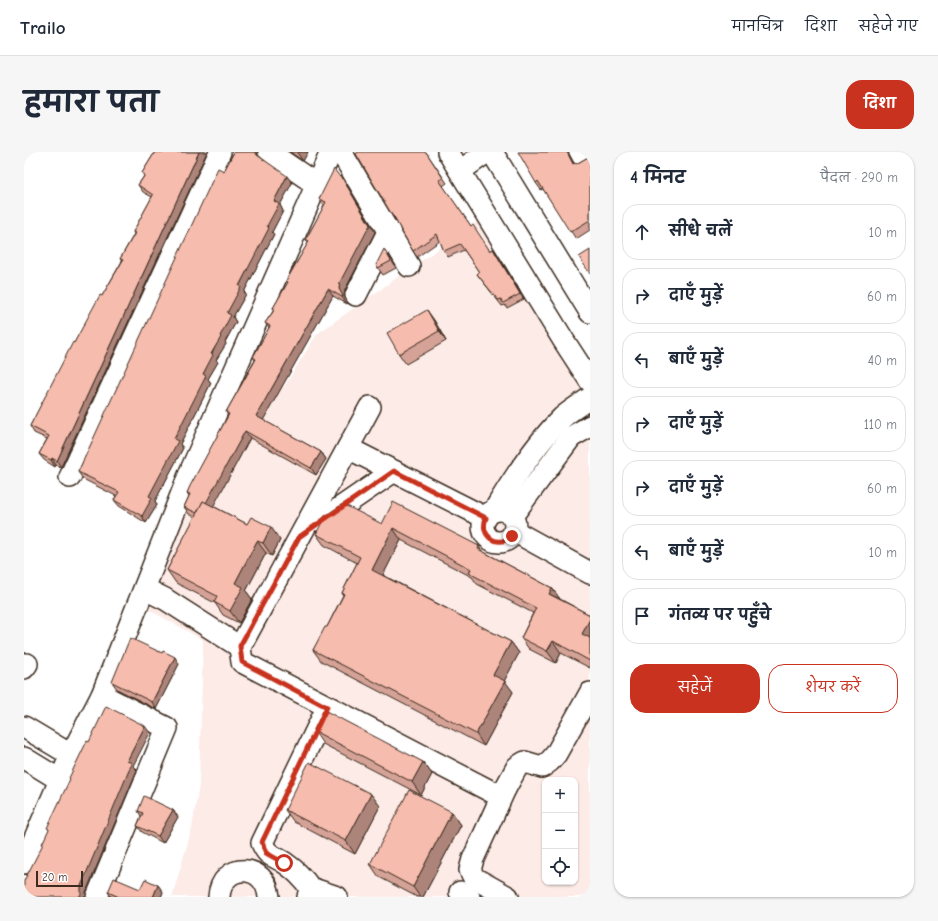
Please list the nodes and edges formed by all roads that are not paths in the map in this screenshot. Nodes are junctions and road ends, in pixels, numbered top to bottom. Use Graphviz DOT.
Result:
graph roads {
  1 [pos="220,152"];
  2 [pos="269,152"];
  3 [pos="331,152"];
  4 [pos="341,152"];
  5 [pos="448,152"];
  6 [pos="487,152"];
  7 [pos="492,152"];
  8 [pos="460,171"];
  9 [pos="317,185"];
  10 [pos="389,230"];
  11 [pos="409,266"];
  12 [pos="356,295"];
  13 [pos="590,312"];
  14 [pos="590,381"];
  15 [pos="590,398"];
  16 [pos="370,407"];
  17 [pos="590,426"];
  18 [pos="348,448"];
  19 [pos="394,471"];
  20 [pos="70,477"];
  21 [pos="502,519"];
  22 [pos="299,537"];
  23 [pos="590,573"];
  24 [pos="145,589"];
  25 [pos="240,646"];
  26 [pos="590,693"];
  27 [pos="102,695"];
  28 [pos="327,707"];
  29 [pos="24,727"];
  30 [pos="71,755"];
  31 [pos="24,758"];
  32 [pos="60,780"];
  33 [pos="505,789"];
  34 [pos="24,864"];
  35 [pos="309,893"];
  36 [pos="97,897"];
  37 [pos="219,897"];
  38 [pos="269,897"];
  39 [pos="337,897"];
  40 [pos="508,897"];
  1 -- 20 [label="street"];
  2 -- 9 [label="street"];
  3 -- 9 [label="street"];
  4 -- 10 [label="street"];
  5 -- 8 [label="street"];
  6 -- 8 [label="street"];
  7 -- 13 [label="street"];
  8 -- 14 [label="street"];
  9 -- 24 [label="street"];
  10 -- 11 [label="street"];
  10 -- 12 [label="street"];
  15 -- 21 [label="street"];
  16 -- 18 [label="street"];
  17 -- 21 [label="street"];
  18 -- 19 [label="street"];
  18 -- 22 [label="street"];
  19 -- 21 [label="street"];
  19 -- 22 [label="street"];
  21 -- 23 [label="street"];
  22 -- 25 [label="street"];
  24 -- 25 [label="street"];
  24 -- 27 [label="street"];
  25 -- 28 [label="street"];
  26 -- 33 [label="street"];
  27 -- 30 [label="street"];
  27 -- 36 [label="street"];
  28 -- 33 [label="street"];
  28 -- 35 [label="street"];
  29 -- 30 [label="street"];
  30 -- 32 [label="street"];
  31 -- 32 [label="street"];
  32 -- 34 [label="street"];
  33 -- 40 [label="street"];
  35 -- 39 [label="street"];
  37 -- 38 [label="street"];
}
